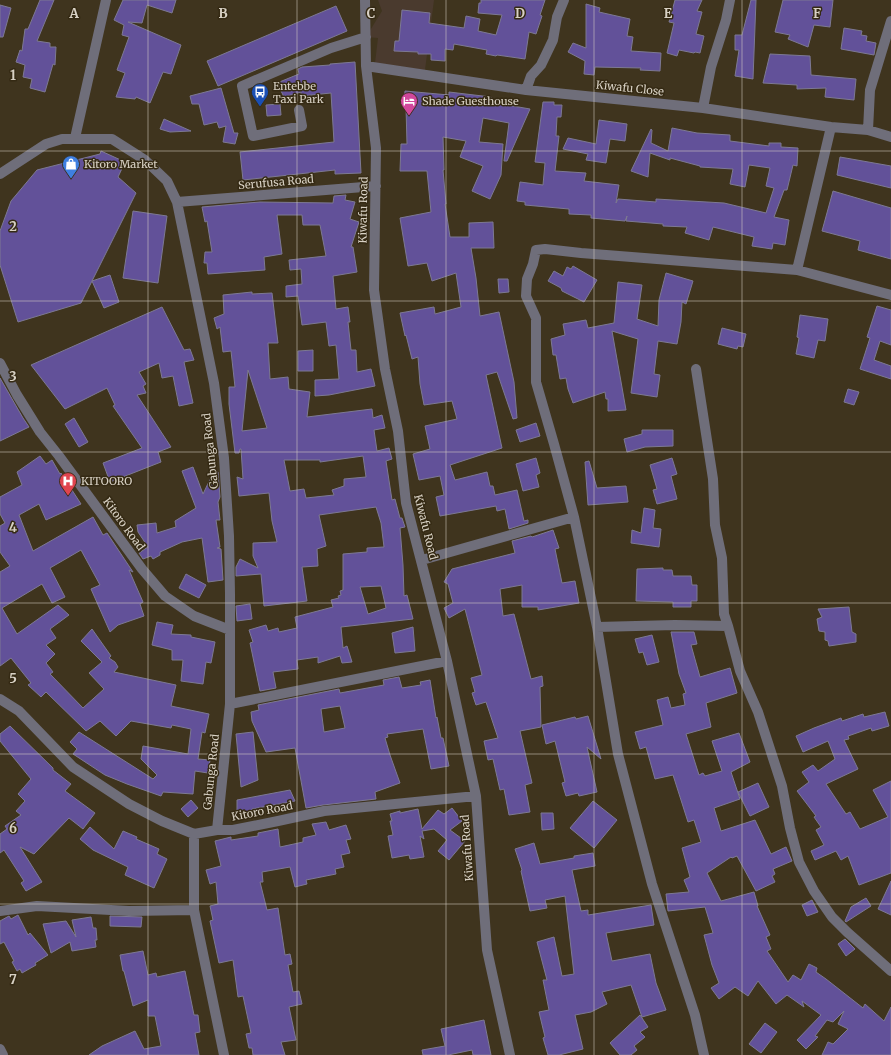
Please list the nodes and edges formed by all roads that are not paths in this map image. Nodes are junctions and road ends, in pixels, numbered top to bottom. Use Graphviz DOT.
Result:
graph roads {
  1 [pos="106,0"];
  2 [pos="365,0"];
  3 [pos="564,0"];
  4 [pos="730,0"];
  5 [pos="891,21"];
  6 [pos="366,37"];
  7 [pos="366,66"];
  8 [pos="526,90"];
  9 [pos="703,108"];
  10 [pos="299,110"];
  11 [pos="831,127"];
  12 [pos="868,130"];
  13 [pos="891,136"];
  14 [pos="76,138"];
  15 [pos="0,174"];
  16 [pos="376,186"];
  17 [pos="177,202"];
  18 [pos="796,270"];
  19 [pos="891,295"];
  20 [pos="0,363"];
  21 [pos="696,369"];
  22 [pos="574,518"];
  23 [pos="422,560"];
  24 [pos="728,626"];
  25 [pos="597,627"];
  26 [pos="230,630"];
  27 [pos="447,661"];
  28 [pos="0,699"];
  29 [pos="230,704"];
  30 [pos="476,796"];
  31 [pos="217,830"];
  32 [pos="194,834"];
  33 [pos="194,910"];
  34 [pos="0,911"];
  35 [pos="891,971"];
  36 [pos="0,1049"];
  37 [pos="4,1055"];
  38 [pos="224,1055"];
  39 [pos="510,1055"];
  40 [pos="704,1055"];
  1 -- 14 [label="street"];
  2 -- 6 [label="street, Kiwafu Road"];
  3 -- 8 [label="street"];
  4 -- 9 [label="street"];
  5 -- 12 [label="street"];
  6 -- 7 [label="street, Kiwafu Road"];
  6 -- 10 [label="street"];
  7 -- 8 [label="street, Kiwafu Close"];
  7 -- 16 [label="street, Kiwafu Road"];
  8 -- 9 [label="street, Kiwafu Close"];
  9 -- 11 [label="street, Kiwafu Close"];
  11 -- 12 [label="street, Kiwafu Close"];
  11 -- 18 [label="street"];
  12 -- 13 [label="street, Kiwafu Close"];
  14 -- 15 [label="street"];
  14 -- 17 [label="street, Gabunga Road"];
  16 -- 17 [label="street, Serufusa Road"];
  16 -- 23 [label="street, Kiwafu Road"];
  17 -- 26 [label="street, Gabunga Road"];
  18 -- 19 [label="street"];
  18 -- 22 [label="street"];
  20 -- 26 [label="street, Kitoro Road"];
  21 -- 24 [label="street"];
  22 -- 23 [label="street"];
  22 -- 25 [label="street"];
  23 -- 27 [label="street, Kiwafu Road"];
  24 -- 25 [label="street"];
  24 -- 35 [label="street"];
  25 -- 40 [label="street"];
  26 -- 29 [label="street, Gabunga Road"];
  27 -- 29 [label="street"];
  27 -- 30 [label="street, Kiwafu Road"];
  28 -- 32 [label="street"];
  29 -- 31 [label="street, Gabunga Road"];
  30 -- 31 [label="street, Kitoro Road"];
  30 -- 39 [label="street, Kiwafu Road"];
  31 -- 32 [label="street, Kitoro Road"];
  32 -- 33 [label="street"];
  33 -- 34 [label="street"];
  33 -- 38 [label="street"];
  36 -- 37 [label="street"];
}
